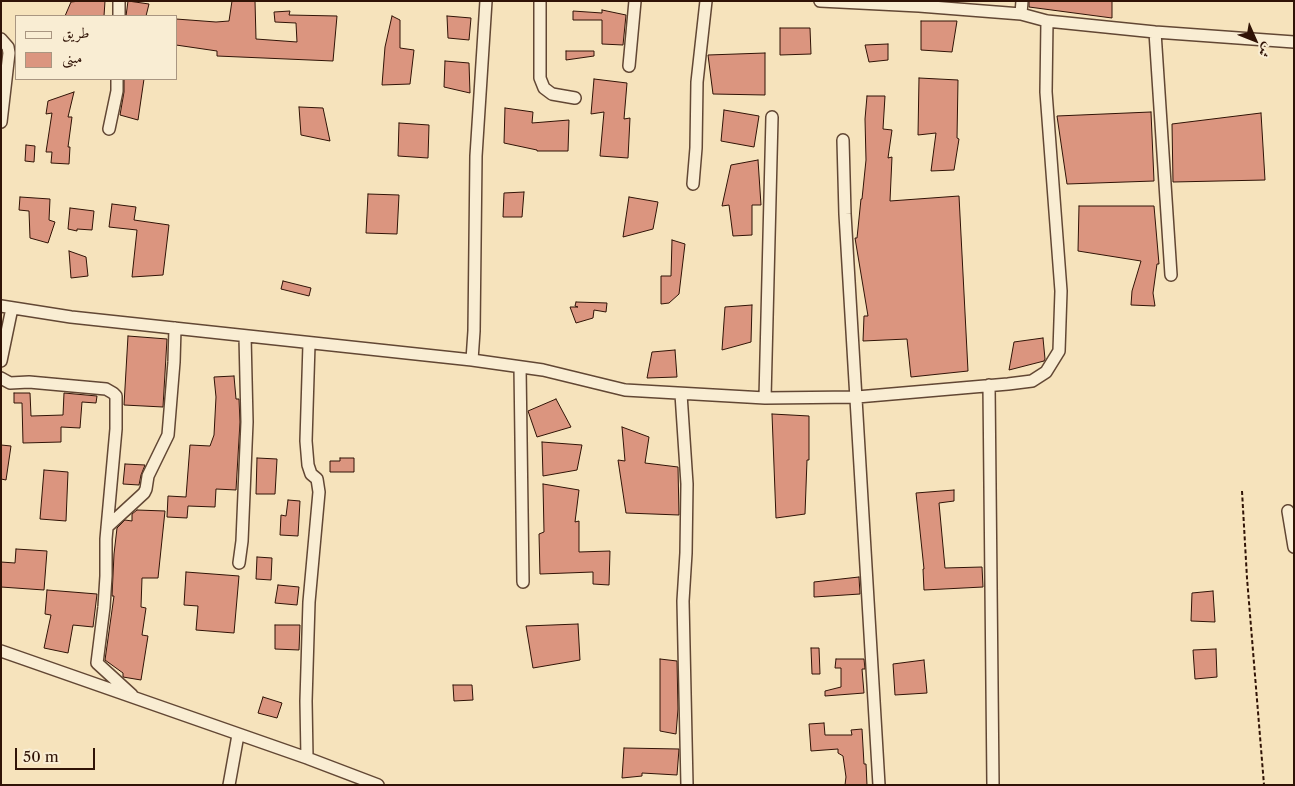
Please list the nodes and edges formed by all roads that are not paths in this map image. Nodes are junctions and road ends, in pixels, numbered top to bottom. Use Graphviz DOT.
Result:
graph roads {
  1 [pos="119,1"];
  2 [pos="486,1"];
  3 [pos="540,1"];
  4 [pos="635,1"];
  5 [pos="706,1"];
  6 [pos="820,1"];
  7 [pos="1022,1"];
  8 [pos="1021,14"];
  9 [pos="119,15"];
  10 [pos="1047,21"];
  11 [pos="1155,32"];
  12 [pos="1,39"];
  13 [pos="1294,42"];
  14 [pos="630,66"];
  15 [pos="117,80"];
  16 [pos="575,98"];
  17 [pos="772,117"];
  18 [pos="1,122"];
  19 [pos="109,129"];
  20 [pos="843,140"];
  21 [pos="693,184"];
  22 [pos="1171,274"];
  23 [pos="6,307"];
  24 [pos="175,328"];
  25 [pos="245,336"];
  26 [pos="309,344"];
  27 [pos="472,360"];
  28 [pos="1,361"];
  29 [pos="520,367"];
  30 [pos="1,378"];
  31 [pos="989,385"];
  32 [pos="681,394"];
  33 [pos="857,397"];
  34 [pos="765,398"];
  35 [pos="1288,511"];
  36 [pos="107,527"];
  37 [pos="1294,547"];
  38 [pos="239,562"];
  39 [pos="523,582"];
  40 [pos="1,651"];
  41 [pos="132,695"];
  42 [pos="238,734"];
  43 [pos="307,758"];
  44 [pos="229,785"];
  45 [pos="378,785"];
  46 [pos="687,785"];
  47 [pos="879,785"];
  48 [pos="993,785"];
  1 -- 9 [label="street"];
  2 -- 27 [label="street"];
  3 -- 16 [label="street"];
  4 -- 14 [label="street"];
  5 -- 21 [label="street"];
  6 -- 8 [label="street"];
  7 -- 8 [label="street"];
  8 -- 10 [label="street"];
  10 -- 11 [label="street"];
  10 -- 31 [label="street"];
  11 -- 13 [label="street"];
  11 -- 22 [label="street"];
  12 -- 18 [label="street"];
  15 -- 19 [label="street"];
  17 -- 34 [label="street"];
  20 -- 33 [label="street"];
  23 -- 24 [label="street"];
  23 -- 28 [label="street"];
  24 -- 25 [label="street"];
  24 -- 36 [label="street"];
  25 -- 26 [label="street"];
  25 -- 38 [label="street"];
  26 -- 27 [label="street"];
  26 -- 43 [label="street"];
  27 -- 29 [label="street"];
  29 -- 32 [label="street"];
  29 -- 39 [label="street"];
  30 -- 36 [label="street"];
  31 -- 33 [label="street"];
  31 -- 48 [label="street"];
  32 -- 34 [label="street"];
  32 -- 46 [label="street"];
  33 -- 34 [label="street"];
  33 -- 47 [label="street"];
  35 -- 37 [label="street"];
  36 -- 41 [label="street"];
  40 -- 41 [label="street"];
  41 -- 42 [label="street"];
  42 -- 43 [label="street"];
  42 -- 44 [label="street"];
  43 -- 45 [label="street"];
}
